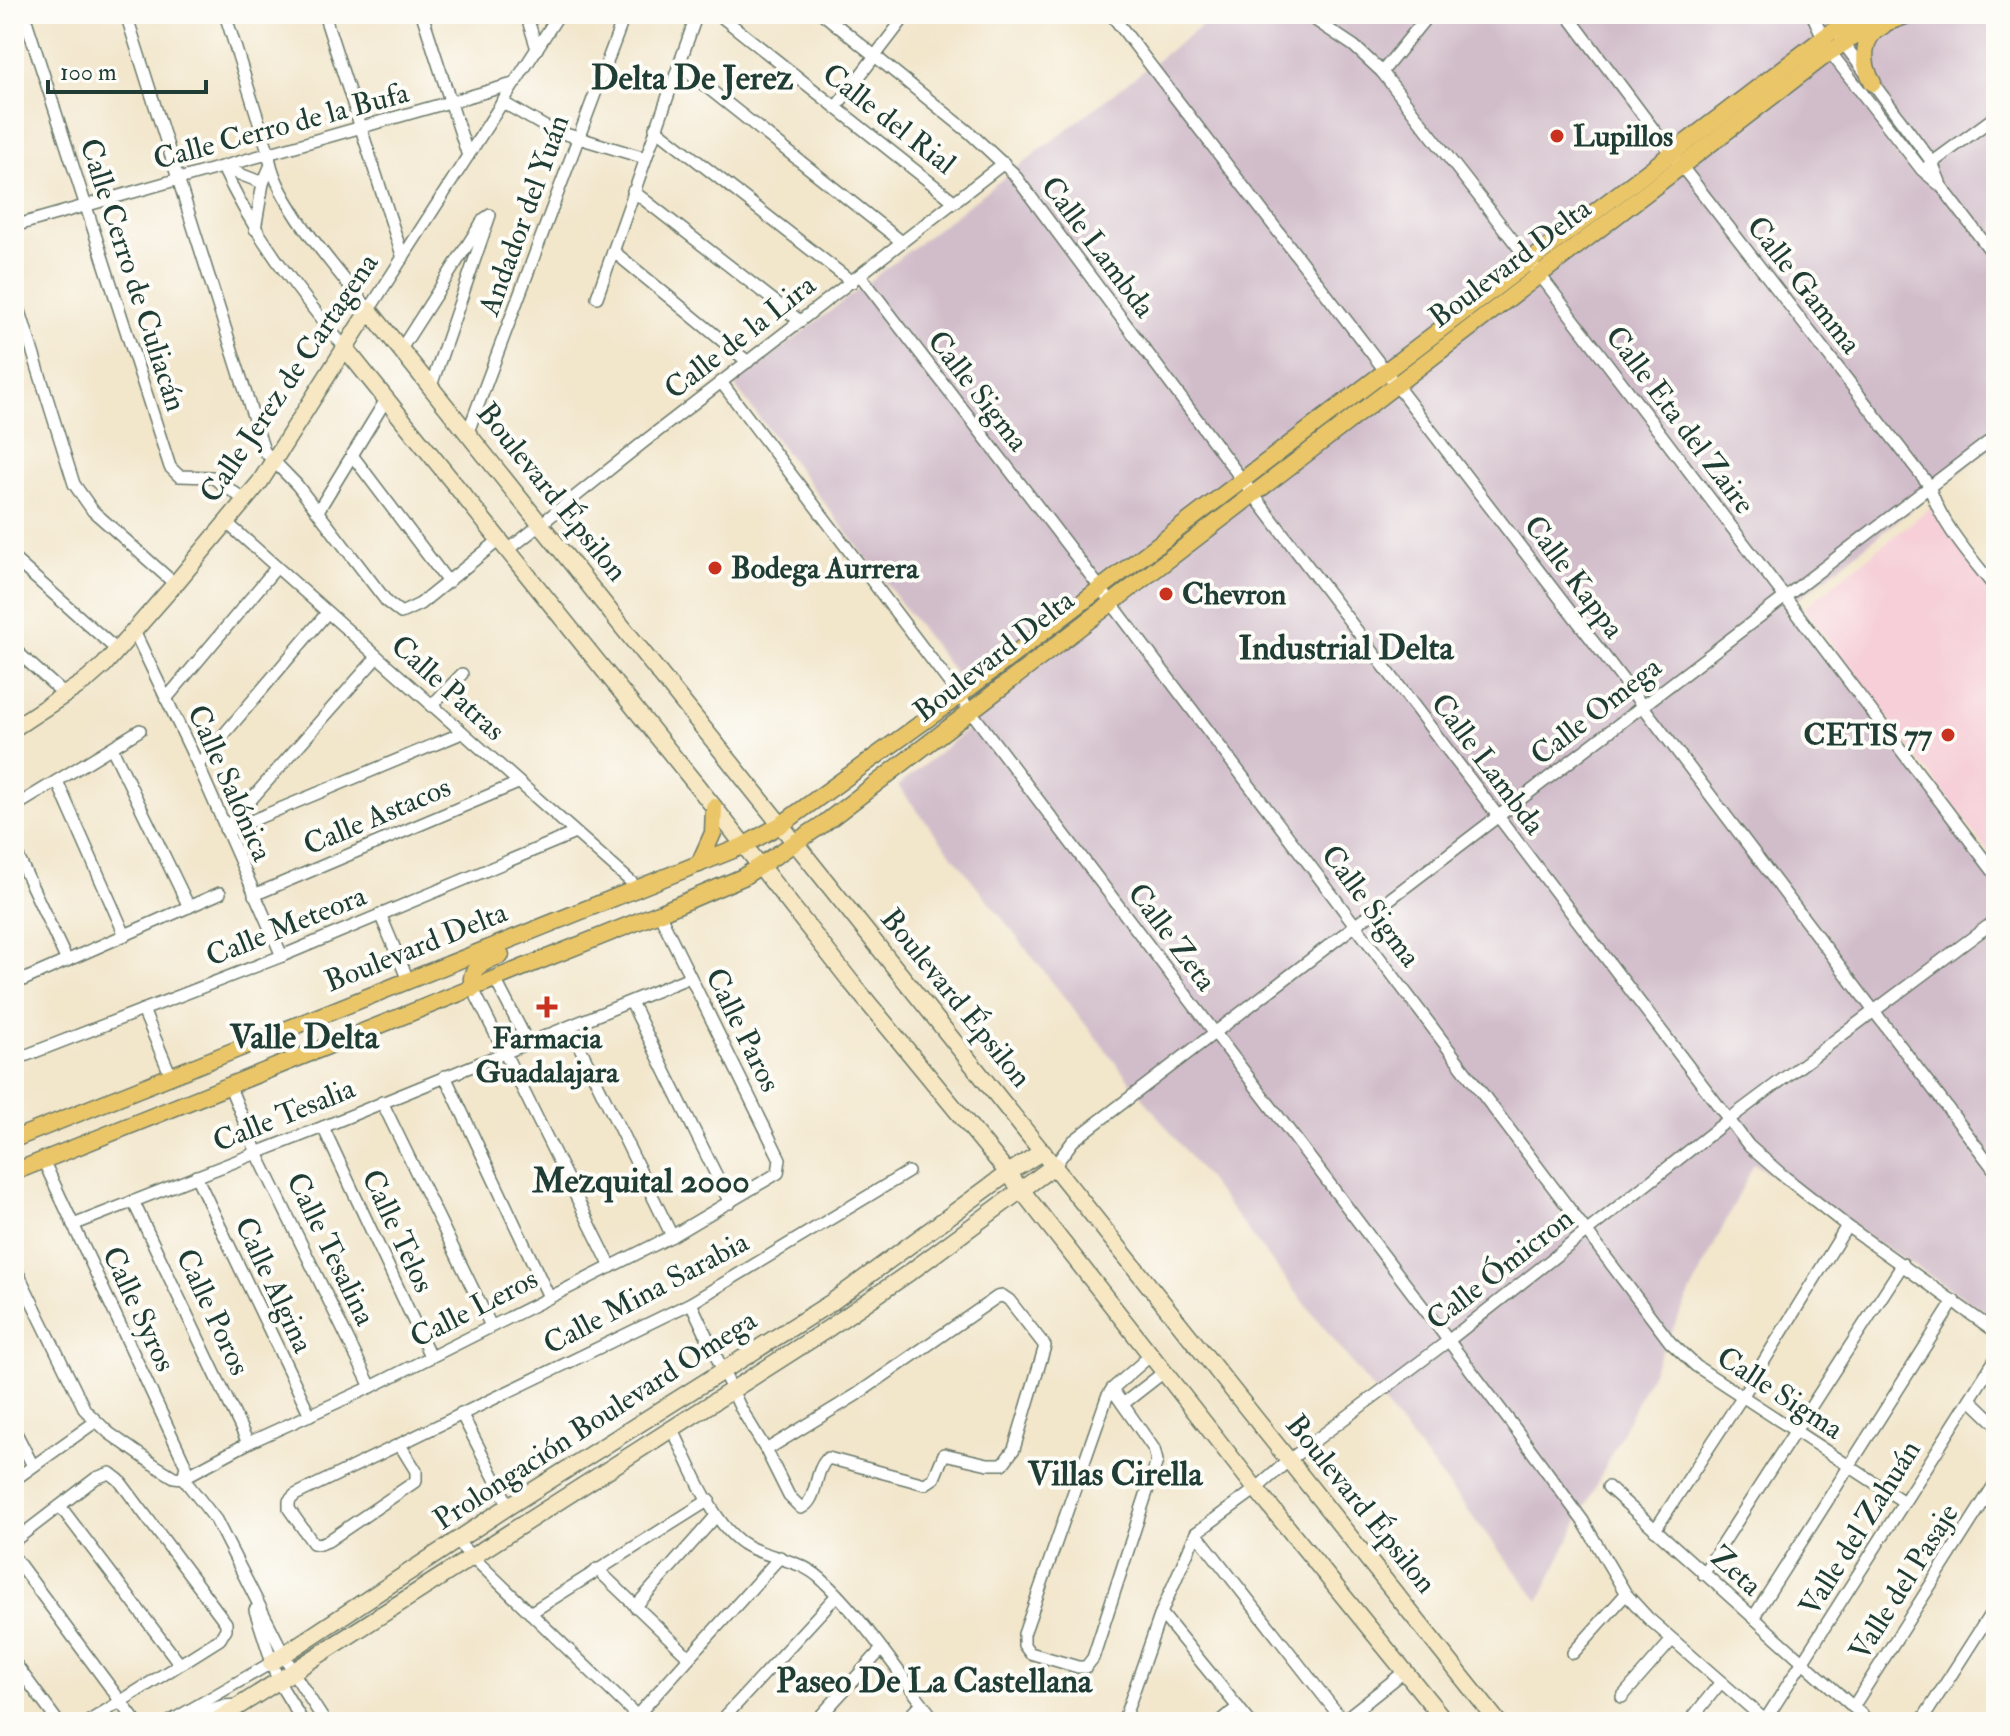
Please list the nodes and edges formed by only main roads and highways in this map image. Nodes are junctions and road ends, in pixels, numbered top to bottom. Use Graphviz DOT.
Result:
graph roads {
  1 [pos="1867,14"];
  2 [pos="1911,14"];
  3 [pos="1891,21"];
  4 [pos="1826,34"];
  5 [pos="1873,83"];
  6 [pos="1106,596"];
  7 [pos="714,807"];
  8 [pos="699,864"];
  9 [pos="550,925"];
  10 [pos="473,989"];
  11 [pos="14,1139"];
  12 [pos="14,1172"];
  1 -- 4 [label="main road, Boulevard Delta"];
  2 -- 3 [label="main road, Boulevard Delta"];
  3 -- 4 [label="main road, Boulevard Delta"];
  3 -- 5 [label="main road"];
  4 -- 6 [label="main road, Boulevard Delta"];
  6 -- 8 [label="main road, Boulevard Delta"];
  6 -- 10 [label="main road, Boulevard Delta"];
  7 -- 8 [label="main road"];
  8 -- 9 [label="main road, Boulevard Delta"];
  9 -- 10 [label="main road"];
  9 -- 11 [label="main road, Boulevard Delta"];
  10 -- 12 [label="main road, Boulevard Delta"];
}
